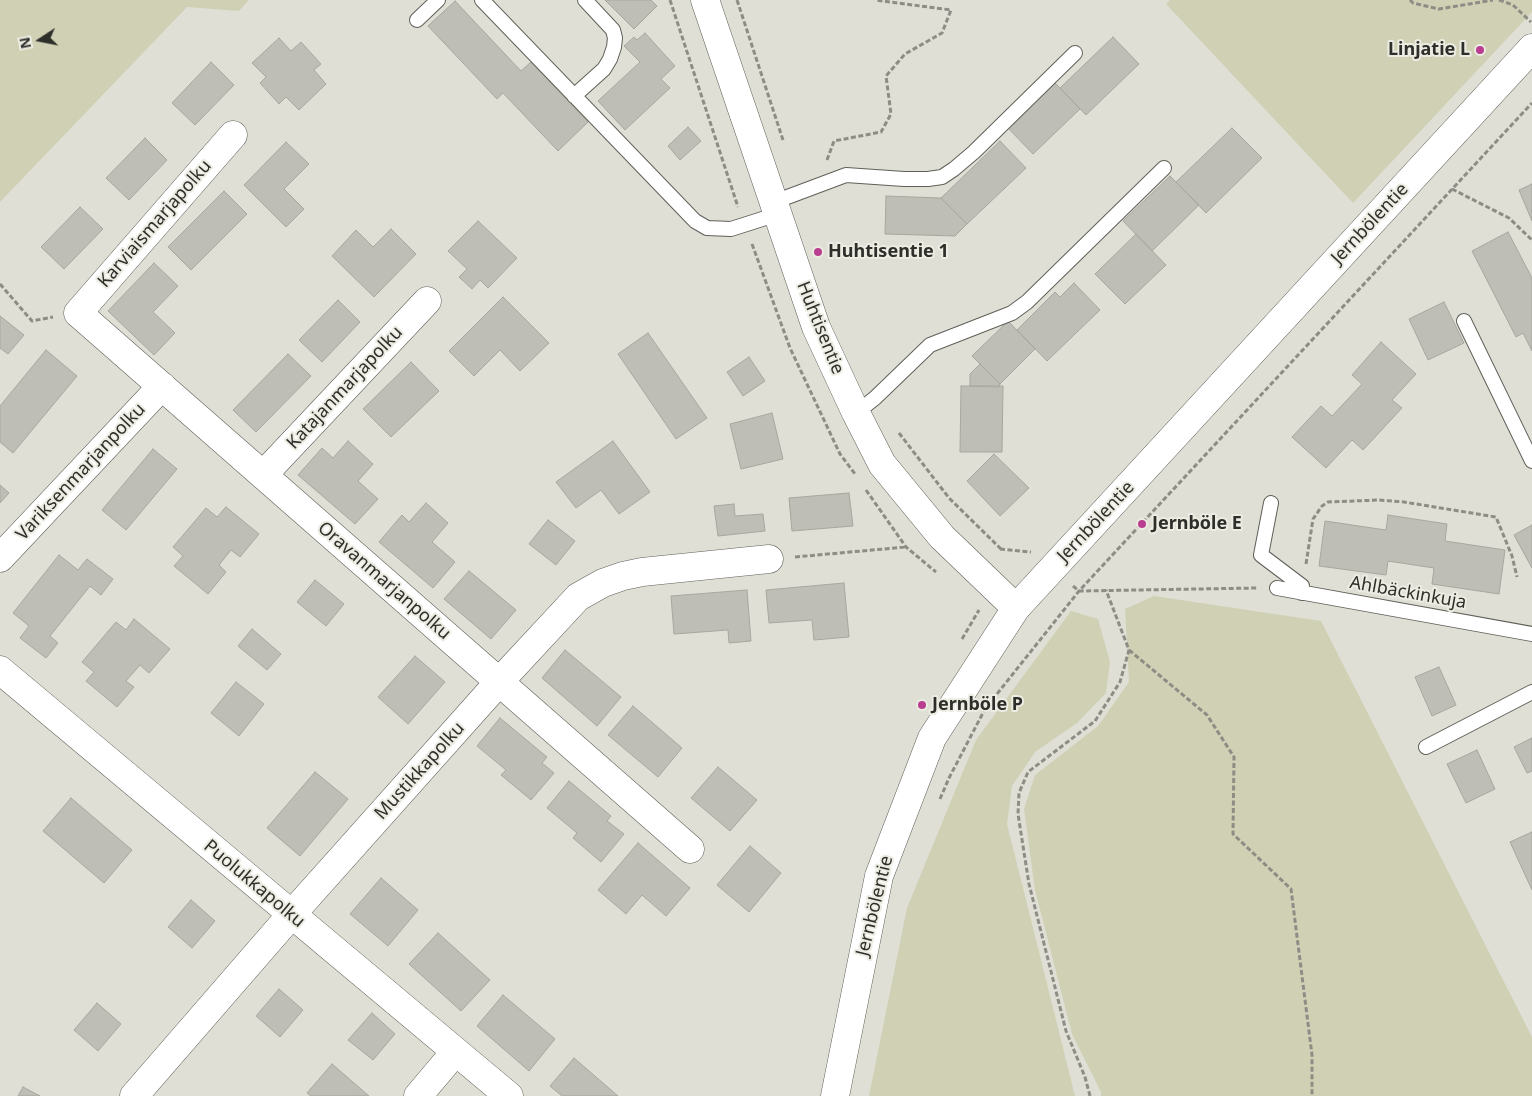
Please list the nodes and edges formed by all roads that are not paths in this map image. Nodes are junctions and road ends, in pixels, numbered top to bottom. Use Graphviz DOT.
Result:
graph roads {
  1 [pos="438,0"];
  2 [pos="482,0"];
  3 [pos="585,0"];
  4 [pos="705,0"];
  5 [pos="417,20"];
  6 [pos="1532,48"];
  7 [pos="1075,53"];
  8 [pos="574,96"];
  9 [pos="232,135"];
  10 [pos="1164,168"];
  11 [pos="776,208"];
  12 [pos="427,301"];
  13 [pos="78,312"];
  14 [pos="1464,322"];
  15 [pos="162,386"];
  16 [pos="865,406"];
  17 [pos="1532,461"];
  18 [pos="263,475"];
  19 [pos="1271,503"];
  20 [pos="0,558"];
  21 [pos="769,559"];
  22 [pos="1277,588"];
  23 [pos="1302,590"];
  24 [pos="1016,608"];
  25 [pos="1532,634"];
  26 [pos="0,670"];
  27 [pos="499,682"];
  28 [pos="1532,692"];
  29 [pos="1426,748"];
  30 [pos="690,849"];
  31 [pos="291,915"];
  32 [pos="455,1052"];
  33 [pos="134,1096"];
  34 [pos="418,1096"];
  35 [pos="509,1096"];
  36 [pos="835,1096"];
  1 -- 5 [label="lane"];
  2 -- 8 [label="lane"];
  3 -- 8 [label="lane"];
  4 -- 11 [label="street, Huhtisentie"];
  6 -- 24 [label="street, Jernbölentie"];
  7 -- 11 [label="lane"];
  8 -- 11 [label="lane"];
  9 -- 13 [label="street, Karviaismarjapolku"];
  10 -- 16 [label="lane"];
  11 -- 16 [label="street, Huhtisentie"];
  12 -- 18 [label="street, Katajanmarjapolku"];
  13 -- 15 [label="street, Oravanmarjanpolku"];
  14 -- 17 [label="lane"];
  15 -- 18 [label="street, Oravanmarjanpolku"];
  15 -- 20 [label="street, Variksenmarjanpolku"];
  16 -- 24 [label="street, Huhtisentie"];
  18 -- 27 [label="street, Oravanmarjanpolku"];
  19 -- 23 [label="lane"];
  21 -- 27 [label="street, Mustikkapolku"];
  22 -- 23 [label="lane, Ahlbäckinkuja"];
  23 -- 25 [label="lane, Ahlbäckinkuja"];
  24 -- 36 [label="street, Jernbölentie"];
  26 -- 31 [label="street, Puolukkapolku"];
  27 -- 30 [label="street, Oravanmarjanpolku"];
  27 -- 31 [label="street, Mustikkapolku"];
  28 -- 29 [label="lane"];
  31 -- 32 [label="street, Puolukkapolku"];
  31 -- 33 [label="street, Mustikkapolku"];
  32 -- 34 [label="street"];
  32 -- 35 [label="street, Puolukkapolku"];
}
